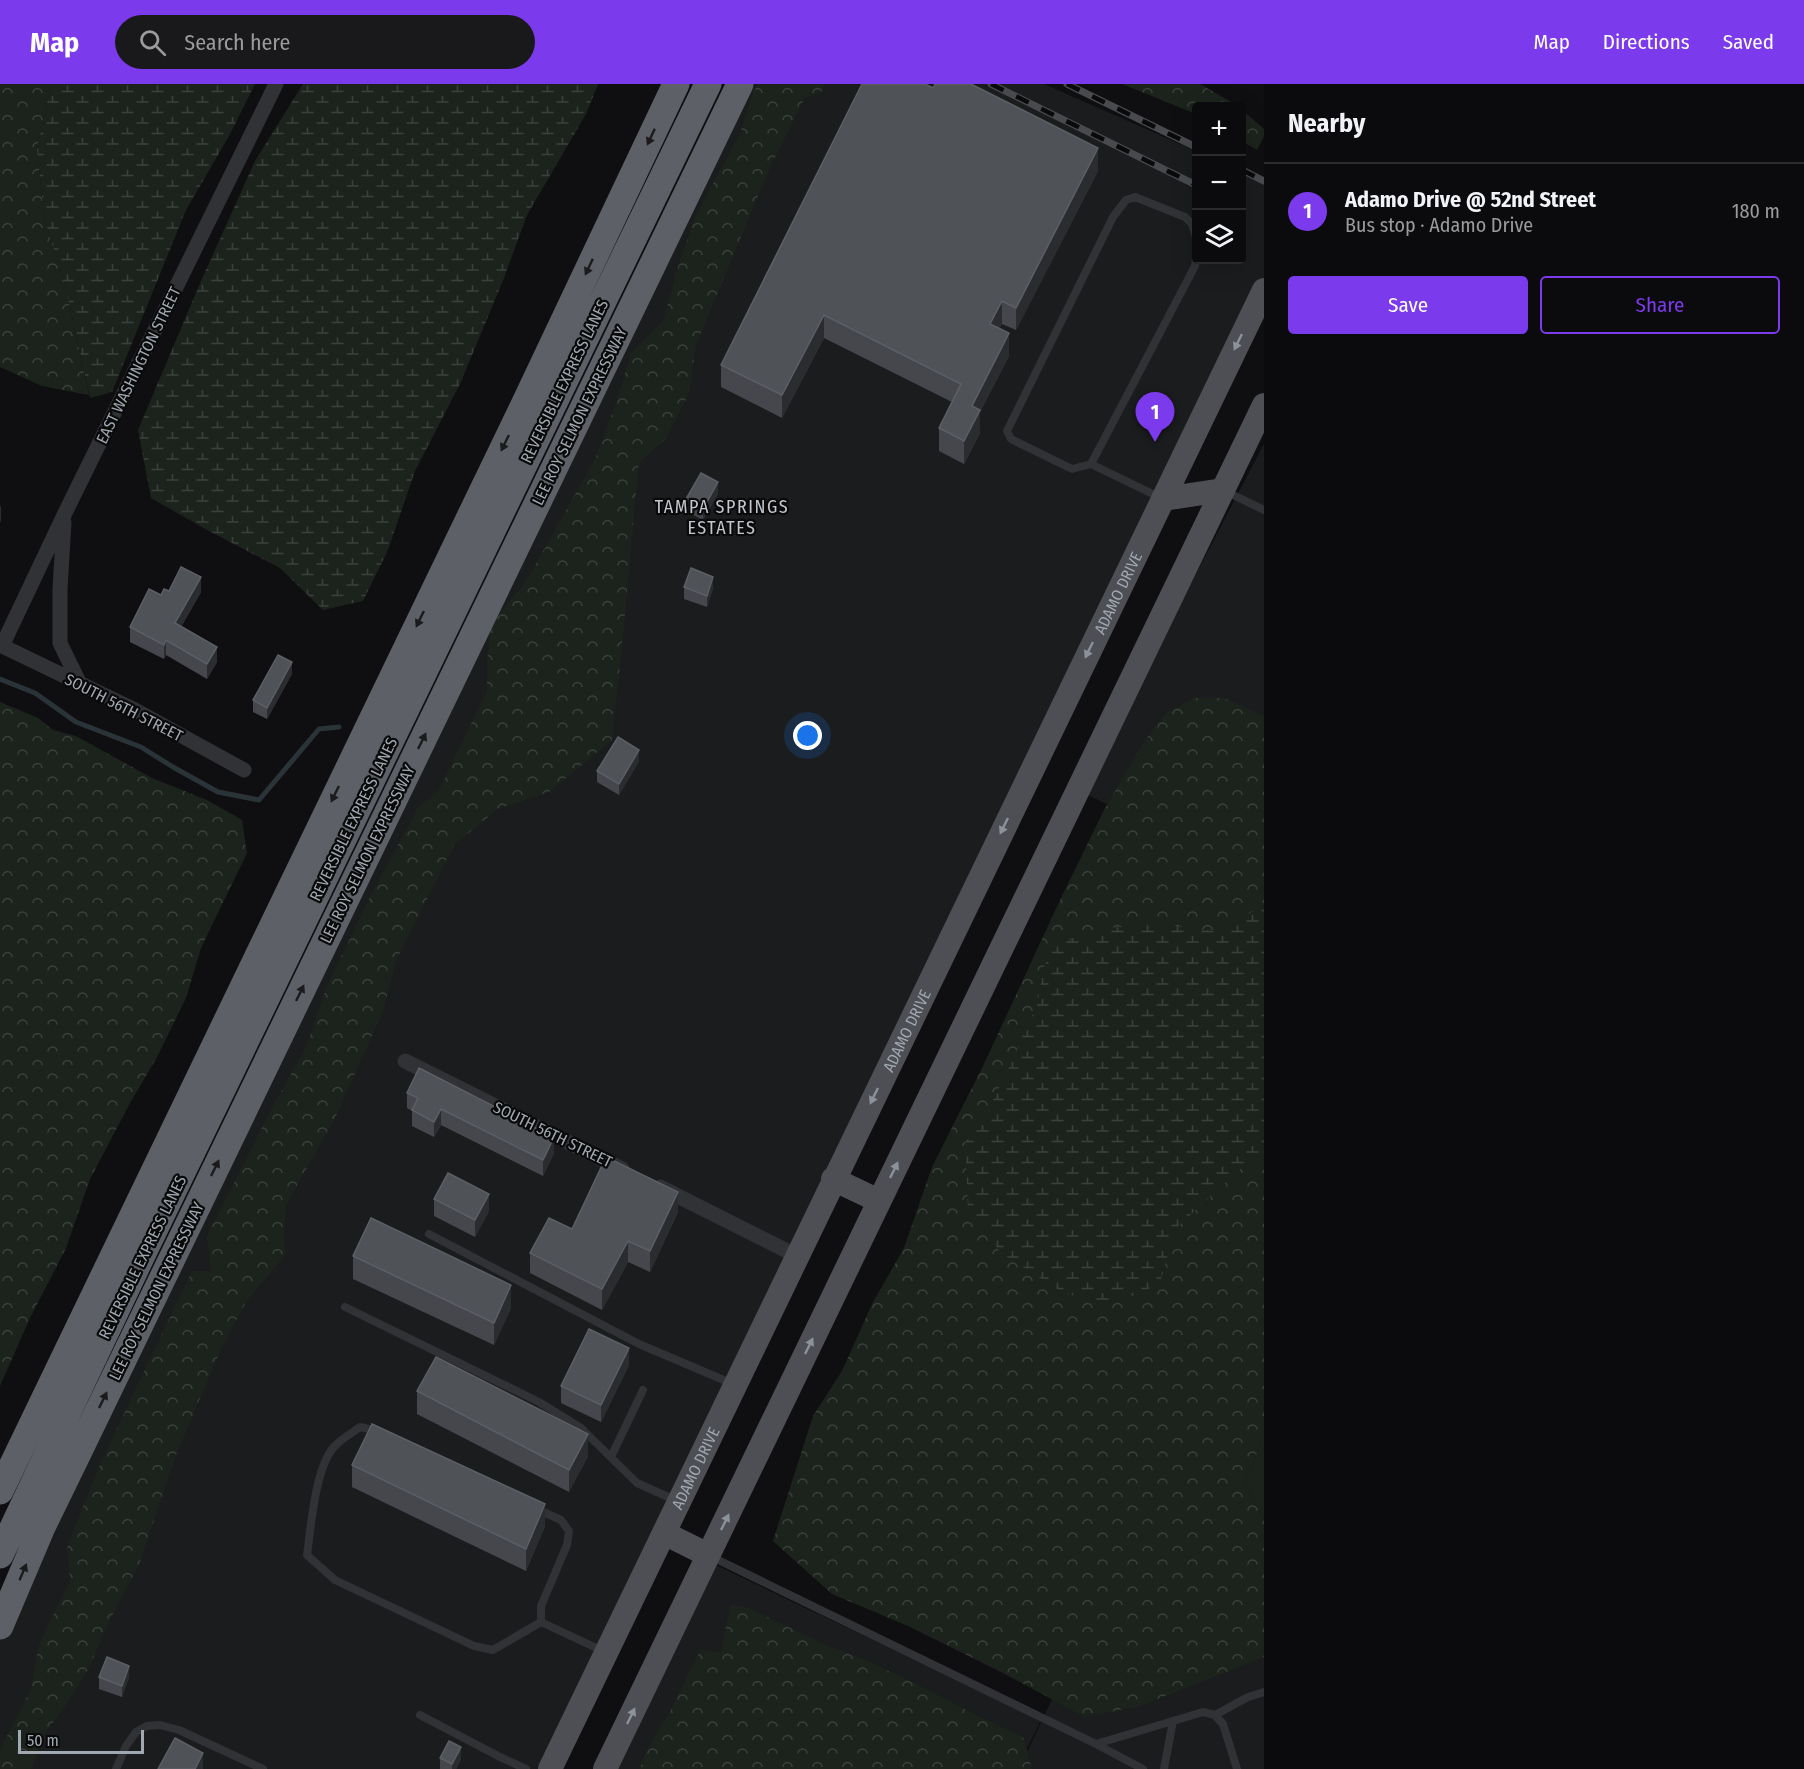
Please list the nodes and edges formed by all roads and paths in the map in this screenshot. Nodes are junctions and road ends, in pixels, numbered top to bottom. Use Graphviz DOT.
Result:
graph roads {
  1 [pos="276,84"];
  2 [pos="676,84"];
  3 [pos="708,84"];
  4 [pos="740,84"];
  5 [pos="1192,225"];
  6 [pos="1196,264"];
  7 [pos="1264,290"];
  8 [pos="1264,405"];
  9 [pos="1091,464"];
  10 [pos="1223,490"];
  11 [pos="1162,499"];
  12 [pos="1264,510"];
  13 [pos="65,513"];
  14 [pos="2,646"];
  15 [pos="80,684"];
  16 [pos="244,770"];
  17 [pos="405,1061"];
  18 [pos="833,1179"];
  19 [pos="879,1201"];
  20 [pos="429,1234"];
  21 [pos="797,1256"];
  22 [pos="345,1307"];
  23 [pos="735,1385"];
  24 [pos="643,1390"];
  25 [pos="383,1433"];
  26 [pos="610,1456"];
  27 [pos="0,1491"];
  28 [pos="679,1501"];
  29 [pos="530,1505"];
  30 [pos="664,1533"];
  31 [pos="0,1555"];
  32 [pos="708,1555"];
  33 [pos="541,1622"];
  34 [pos="0,1626"];
  35 [pos="606,1652"];
  36 [pos="1264,1692"];
  37 [pos="420,1715"];
  38 [pos="1215,1715"];
  39 [pos="1173,1721"];
  40 [pos="1096,1744"];
  41 [pos="116,1769"];
  42 [pos="262,1769"];
  43 [pos="526,1769"];
  44 [pos="550,1769"];
  45 [pos="605,1769"];
  46 [pos="1143,1769"];
  47 [pos="1164,1769"];
  48 [pos="1237,1769"];
  1 -- 13 [label="street, EAST WASHINGTON STREET"];
  2 -- 27 [label="highway, one-way"];
  3 -- 31 [label="highway, REVERSIBLE EXPRESS LANES"];
  34 -- 4 [label="highway, LEE ROY SELMON EXPRESSWAY, one-way"];
  5 -- 9 [label="lane"];
  6 -- 9 [label="lane"];
  7 -- 11 [label="main road, ADAMO DRIVE, one-way"];
  8 -- 10 [label="main road"];
  9 -- 11 [label="lane"];
  10 -- 11 [label="main road"];
  10 -- 12 [label="lane"];
  19 -- 10 [label="main road, one-way"];
  11 -- 18 [label="main road, ADAMO DRIVE, one-way"];
  13 -- 14 [label="street, EAST WASHINGTON STREET"];
  13 -- 15 [label="street"];
  14 -- 15 [label="street, SOUTH 56TH STREET"];
  15 -- 16 [label="street, SOUTH 56TH STREET"];
  17 -- 21 [label="street, SOUTH 56TH STREET"];
  18 -- 19 [label="main road"];
  18 -- 21 [label="main road, ADAMO DRIVE"];
  32 -- 19 [label="main road, one-way"];
  20 -- 23 [label="lane"];
  21 -- 23 [label="main road, ADAMO DRIVE"];
  22 -- 26 [label="lane"];
  23 -- 28 [label="main road, ADAMO DRIVE"];
  24 -- 26 [label="lane"];
  25 -- 33 [label="lane"];
  26 -- 28 [label="lane"];
  28 -- 30 [label="main road, ADAMO DRIVE"];
  29 -- 33 [label="lane"];
  30 -- 32 [label="main road"];
  30 -- 35 [label="main road, ADAMO DRIVE"];
  32 -- 40 [label="lane"];
  45 -- 32 [label="main road, one-way"];
  33 -- 35 [label="lane"];
  35 -- 44 [label="main road, ADAMO DRIVE"];
  36 -- 38 [label="lane"];
  37 -- 43 [label="lane"];
  38 -- 39 [label="lane"];
  38 -- 48 [label="lane"];
  39 -- 40 [label="lane"];
  39 -- 47 [label="lane"];
  40 -- 46 [label="lane"];
  41 -- 42 [label="lane"];
}
